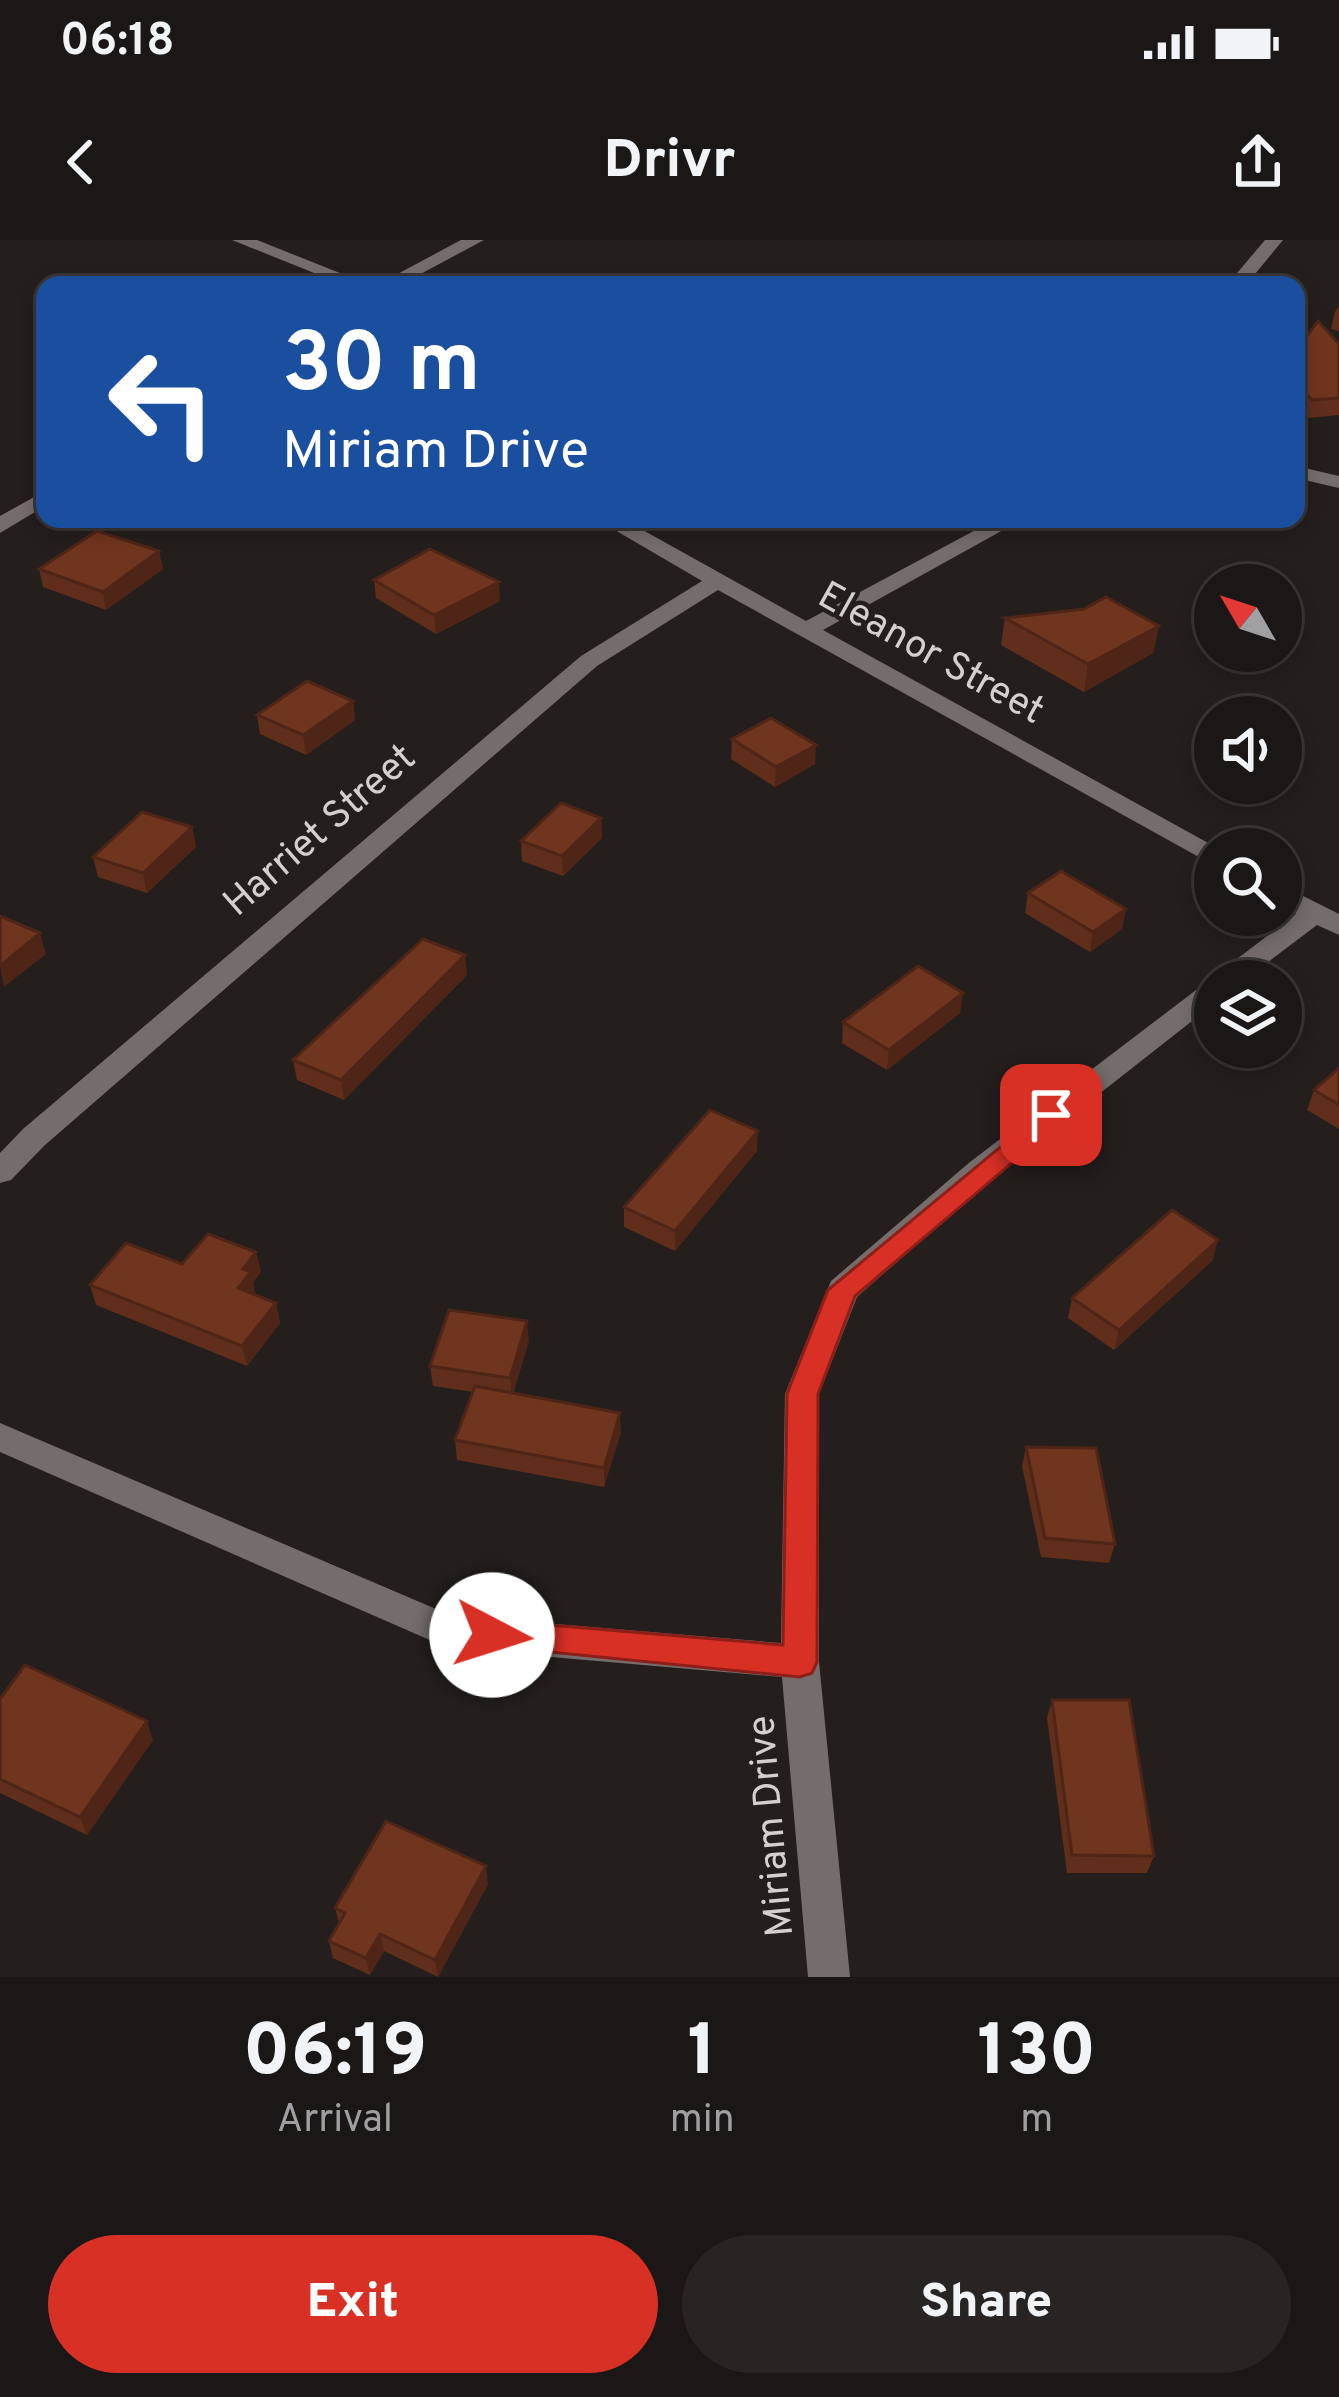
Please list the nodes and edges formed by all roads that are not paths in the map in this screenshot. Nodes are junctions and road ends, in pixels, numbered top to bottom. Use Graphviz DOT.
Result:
graph roads {
  1 [pos="241,240"];
  2 [pos="475,240"];
  3 [pos="1274,240"];
  4 [pos="338,276"];
  5 [pos="404,276"];
  6 [pos="1244,276"];
  7 [pos="1305,474"];
  8 [pos="1339,482"];
  9 [pos="36,503"];
  10 [pos="0,526"];
  11 [pos="623,528"];
  12 [pos="995,528"];
  13 [pos="717,581"];
  14 [pos="806,630"];
  15 [pos="1194,846"];
  16 [pos="1327,920"];
  17 [pos="1259,960"];
  18 [pos="1194,1004"];
  19 [pos="0,1172"];
  20 [pos="0,1437"];
  21 [pos="800,1662"];
  22 [pos="830,1977"];
  1 -- 4 [label="street"];
  2 -- 5 [label="street"];
  3 -- 6 [label="street"];
  7 -- 8 [label="street"];
  9 -- 10 [label="street"];
  11 -- 13 [label="street, Eleanor Street"];
  12 -- 14 [label="street"];
  13 -- 14 [label="street, Eleanor Street"];
  13 -- 19 [label="street, Harriet Street"];
  14 -- 15 [label="street, Eleanor Street"];
  16 -- 17 [label="street"];
  18 -- 21 [label="street, Miriam Drive"];
  20 -- 21 [label="street"];
  21 -- 22 [label="street, Miriam Drive"];
}
